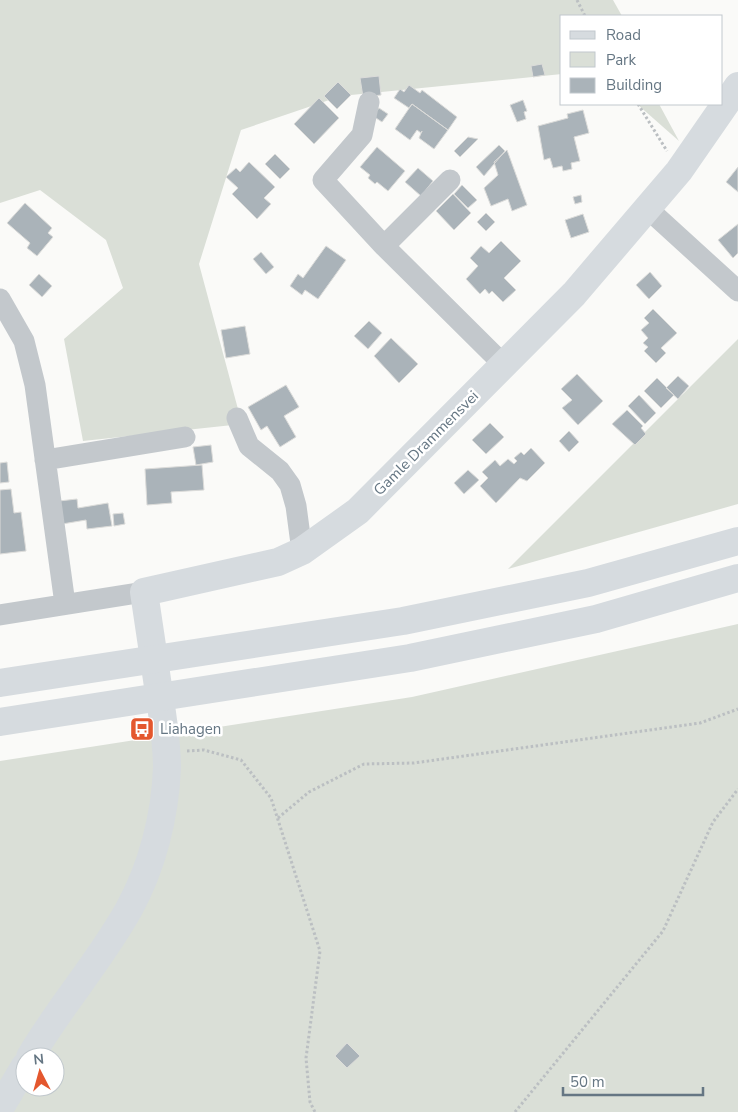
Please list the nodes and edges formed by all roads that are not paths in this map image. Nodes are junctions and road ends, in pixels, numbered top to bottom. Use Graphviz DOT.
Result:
graph roads {
  1 [pos="738,86"];
  2 [pos="369,102"];
  3 [pos="450,180"];
  4 [pos="648,209"];
  5 [pos="384,246"];
  6 [pos="738,291"];
  7 [pos="0,299"];
  8 [pos="504,365"];
  9 [pos="237,418"];
  10 [pos="185,438"];
  11 [pos="45,460"];
  12 [pos="738,540"];
  13 [pos="302,551"];
  14 [pos="738,578"];
  15 [pos="144,592"];
  16 [pos="65,604"];
  17 [pos="0,615"];
  18 [pos="0,683"];
  19 [pos="0,722"];
  20 [pos="37,1047"];
  21 [pos="15,1083"];
  22 [pos="0,1108"];
  1 -- 4 [label="main road, Gamle Drammensvei"];
  2 -- 5 [label="street"];
  3 -- 5 [label="street"];
  4 -- 6 [label="street"];
  4 -- 8 [label="main road, Gamle Drammensvei"];
  5 -- 8 [label="street"];
  7 -- 11 [label="street"];
  8 -- 13 [label="main road, Gamle Drammensvei"];
  9 -- 13 [label="street"];
  10 -- 11 [label="street"];
  11 -- 16 [label="street"];
  12 -- 18 [label="main road"];
  13 -- 15 [label="main road, Gamle Drammensvei"];
  14 -- 19 [label="main road"];
  15 -- 16 [label="street, Gamle Drammensvei"];
  15 -- 20 [label="main road"];
  16 -- 17 [label="street, Gamle Drammensvei"];
  21 -- 22 [label="main road"];
}
